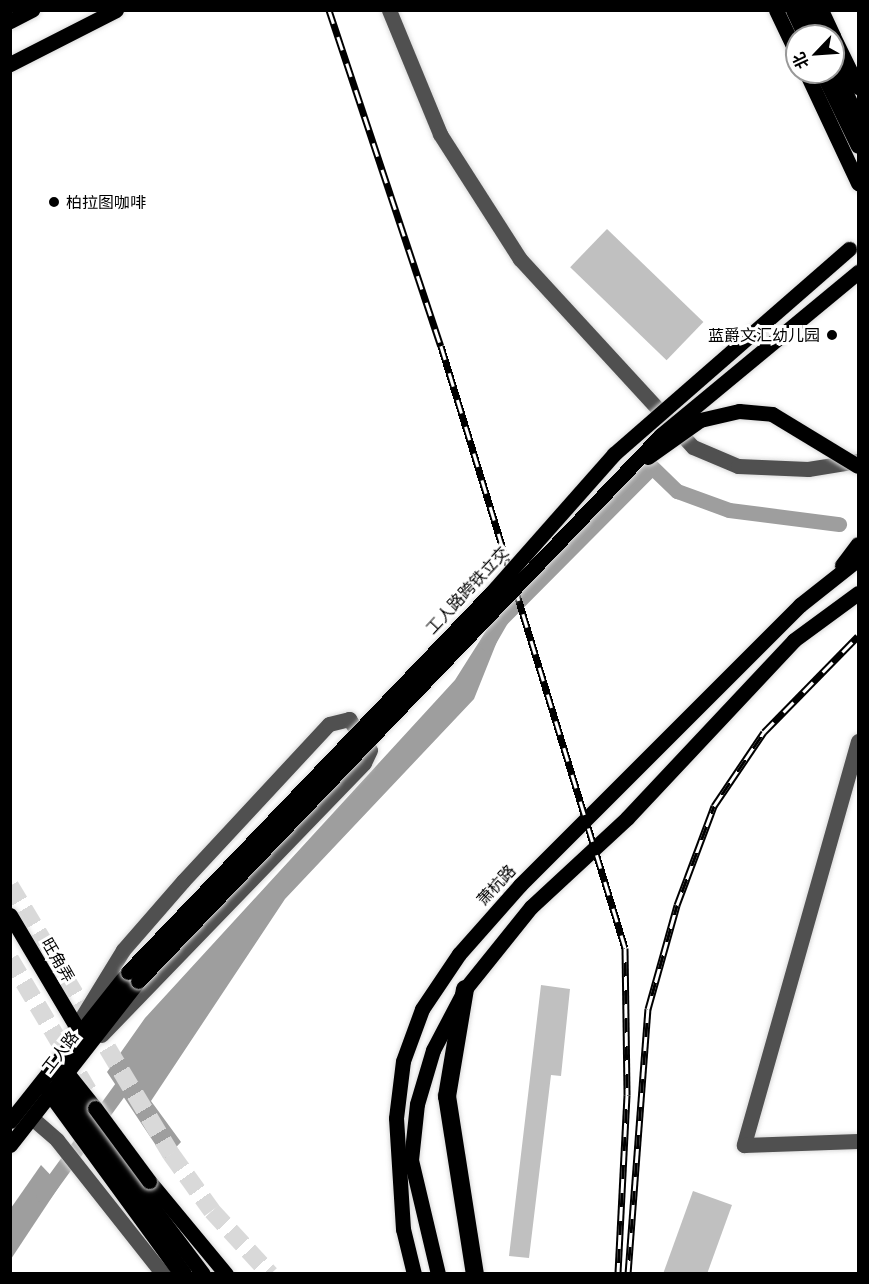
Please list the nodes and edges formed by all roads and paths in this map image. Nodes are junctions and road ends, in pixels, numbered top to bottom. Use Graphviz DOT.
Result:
graph roads {
  1 [pos="32,10"];
  2 [pos="116,10"];
  3 [pos="388,10"];
  4 [pos="776,10"];
  5 [pos="793,10"];
  6 [pos="807,10"];
  7 [pos="821,10"];
  8 [pos="10,21"];
  9 [pos="799,24"];
  10 [pos="813,24"];
  11 [pos="827,24"];
  12 [pos="785,29"];
  13 [pos="845,60"];
  14 [pos="10,64"];
  15 [pos="812,84"];
  16 [pos="828,84"];
  17 [pos="841,84"];
  18 [pos="858,87"];
  19 [pos="858,119"];
  20 [pos="858,146"];
  21 [pos="858,183"];
  22 [pos="854,245"];
  23 [pos="858,272"];
  24 [pos="858,461"];
  25 [pos="858,466"];
  26 [pos="629,471"];
  27 [pos="858,544"];
  28 [pos="858,559"];
  29 [pos="832,578"];
  30 [pos="858,593"];
  31 [pos="858,741"];
  32 [pos="10,915"];
  33 [pos="133,977"];
  34 [pos="465,989"];
  35 [pos="74,1023"];
  36 [pos="68,1047"];
  37 [pos="86,1049"];
  38 [pos="59,1083"];
  39 [pos="83,1117"];
  40 [pos="32,1118"];
  41 [pos="10,1121"];
  42 [pos="858,1142"];
  43 [pos="10,1145"];
  44 [pos="138,1191"];
  45 [pos="163,1274"];
  46 [pos="183,1274"];
  47 [pos="203,1274"];
  48 [pos="226,1274"];
  49 [pos="414,1274"];
  50 [pos="438,1274"];
  51 [pos="475,1274"];
  1 -- 8 [label="main road"];
  2 -- 14 [label="main road"];
  3 -- 24 [label="street"];
  4 -- 12 [label="main road"];
  5 -- 9 [label="main road"];
  6 -- 10 [label="main road"];
  7 -- 11 [label="main road"];
  13 -- 18 [label="main road"];
  15 -- 21 [label="main road"];
  16 -- 20 [label="main road"];
  17 -- 19 [label="main road"];
  22 -- 33 [label="main road, 工人路跨铁立交, bridge"];
  23 -- 26 [label="main road, 工人路跨铁立交, bridge"];
  25 -- 26 [label="main road, bridge"];
  26 -- 33 [label="main road, 工人路跨铁立交, bridge"];
  27 -- 29 [label="main road"];
  28 -- 29 [label="main road"];
  29 -- 49 [label="main road, 萧杭路"];
  30 -- 34 [label="main road"];
  31 -- 42 [label="street"];
  32 -- 35 [label="main road, 旺角弄"];
  33 -- 36 [label="main road, 工人路"];
  33 -- 37 [label="main road, 工人路"];
  34 -- 50 [label="main road"];
  34 -- 51 [label="highway"];
  35 -- 36 [label="street"];
  35 -- 37 [label="street"];
  36 -- 41 [label="main road, 工人路"];
  37 -- 38 [label="main road, 工人路"];
  38 -- 39 [label="highway"];
  38 -- 39 [label="main road"];
  38 -- 40 [label="main road, 工人路"];
  39 -- 44 [label="highway"];
  39 -- 44 [label="main road, bridge"];
  40 -- 43 [label="main road, 工人路"];
  40 -- 45 [label="street"];
  44 -- 46 [label="highway"];
  44 -- 47 [label="main road"];
  44 -- 48 [label="main road"];
}
